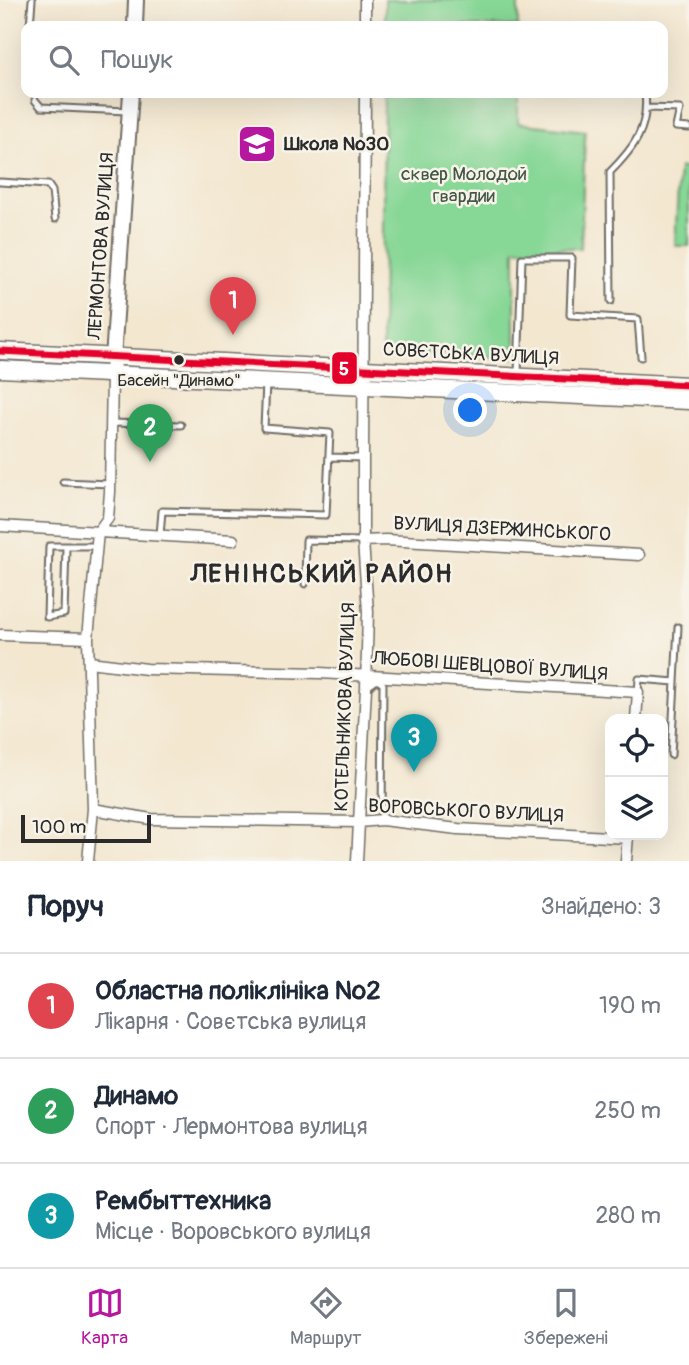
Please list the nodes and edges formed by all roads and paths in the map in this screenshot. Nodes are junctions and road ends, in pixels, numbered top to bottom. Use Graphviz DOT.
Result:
graph roads {
  1 [pos="32,0"];
  2 [pos="136,0"];
  3 [pos="366,0"];
  4 [pos="30,21"];
  5 [pos="135,21"];
  6 [pos="365,21"];
  7 [pos="131,98"];
  8 [pos="365,98"];
  9 [pos="646,98"];
  10 [pos="35,100"];
  11 [pos="647,107"];
  12 [pos="130,111"];
  13 [pos="689,128"];
  14 [pos="0,182"];
  15 [pos="55,219"];
  16 [pos="611,301"];
  17 [pos="0,351"];
  18 [pos="113,357"];
  19 [pos="641,357"];
  20 [pos="0,369"];
  21 [pos="112,374"];
  22 [pos="363,377"];
  23 [pos="518,377"];
  24 [pos="266,381"];
  25 [pos="689,385"];
  26 [pos="689,401"];
  27 [pos="112,423"];
  28 [pos="180,425"];
  29 [pos="329,457"];
  30 [pos="363,458"];
  31 [pos="62,482"];
  32 [pos="110,484"];
  33 [pos="0,526"];
  34 [pos="98,532"];
  35 [pos="160,535"];
  36 [pos="233,540"];
  37 [pos="363,541"];
  38 [pos="97,545"];
  39 [pos="66,547"];
  40 [pos="639,555"];
  41 [pos="305,584"];
  42 [pos="678,627"];
  43 [pos="0,635"];
  44 [pos="88,638"];
  45 [pos="89,662"];
  46 [pos="365,675"];
  47 [pos="675,682"];
  48 [pos="366,688"];
  49 [pos="638,692"];
  50 [pos="636,714"];
  51 [pos="671,755"];
  52 [pos="93,809"];
  53 [pos="382,820"];
  54 [pos="359,822"];
  55 [pos="605,835"];
  56 [pos="628,840"];
  57 [pos="88,861"];
  58 [pos="357,861"];
  59 [pos="626,861"];
  1 -- 4 [label="lane"];
  2 -- 5 [label="street"];
  3 -- 6 [label="street"];
  7 -- 12 [label="street, ЛЕРМОНТОВА ВУЛИЦЯ"];
  8 -- 22 [label="street, КОТЕЛЬНИКОВА ВУЛИЦЯ"];
  9 -- 11 [label="lane"];
  10 -- 12 [label="lane"];
  11 -- 13 [label="lane"];
  11 -- 16 [label="lane"];
  12 -- 18 [label="street, ЛЕРМОНТОВА ВУЛИЦЯ"];
  14 -- 15 [label="lane"];
  17 -- 18 [label="main road, СОВЄТСЬКА ВУЛИЦЯ"];
  18 -- 21 [label="street, ЛЕРМОНТОВА ВУЛИЦЯ"];
  18 -- 22 [label="main road, СОВЄТСЬКА ВУЛИЦЯ"];
  19 -- 23 [label="lane"];
  20 -- 21 [label="main road"];
  21 -- 24 [label="main road"];
  21 -- 27 [label="street, ЛЕРМОНТОВА ВУЛИЦЯ"];
  22 -- 23 [label="main road, СОВЄТСЬКА ВУЛИЦЯ"];
  22 -- 24 [label="main road"];
  22 -- 26 [label="main road"];
  22 -- 30 [label="street, КОТЕЛЬНИКОВА ВУЛИЦЯ"];
  23 -- 25 [label="main road, СОВЄТСЬКА ВУЛИЦЯ"];
  24 -- 29 [label="lane"];
  27 -- 28 [label="lane"];
  27 -- 32 [label="street, ЛЕРМОНТОВА ВУЛИЦЯ"];
  29 -- 30 [label="lane"];
  29 -- 35 [label="lane"];
  30 -- 37 [label="street, КОТЕЛЬНИКОВА ВУЛИЦЯ"];
  31 -- 32 [label="lane"];
  32 -- 34 [label="street, ЛЕРМОНТОВА ВУЛИЦЯ"];
  33 -- 34 [label="street"];
  34 -- 35 [label="street"];
  34 -- 38 [label="street, ЛЕРМОНТОВА ВУЛИЦЯ"];
  35 -- 36 [label="street"];
  37 -- 40 [label="street, ВУЛИЦЯ ДЗЕРЖИНСЬКОГО"];
  37 -- 41 [label="lane"];
  37 -- 46 [label="street, КОТЕЛЬНИКОВА ВУЛИЦЯ"];
  38 -- 39 [label="lane"];
  38 -- 44 [label="street, ЛЕРМОНТОВА ВУЛИЦЯ"];
  39 -- 39 [label="lane"];
  42 -- 47 [label="lane"];
  43 -- 44 [label="street"];
  44 -- 45 [label="street, ЛЕРМОНТОВА ВУЛИЦЯ"];
  45 -- 46 [label="street, ЛЮБОВІ ШЕВЦОВОЇ ВУЛИЦЯ"];
  45 -- 52 [label="street, ЛЕРМОНТОВА ВУЛИЦЯ"];
  46 -- 48 [label="street, КОТЕЛЬНИКОВА ВУЛИЦЯ"];
  46 -- 49 [label="street, ЛЮБОВІ ШЕВЦОВОЇ ВУЛИЦЯ"];
  47 -- 49 [label="lane"];
  47 -- 51 [label="lane"];
  48 -- 53 [label="lane"];
  48 -- 54 [label="street, КОТЕЛЬНИКОВА ВУЛИЦЯ"];
  49 -- 50 [label="street"];
  52 -- 54 [label="street, ВОРОВСЬКОГО ВУЛИЦЯ"];
  52 -- 57 [label="street, ЛЕРМОНТОВА ВУЛИЦЯ"];
  53 -- 54 [label="street, ВОРОВСЬКОГО ВУЛИЦЯ"];
  53 -- 55 [label="street, ВОРОВСЬКОГО ВУЛИЦЯ"];
  54 -- 58 [label="street, КОТЕЛЬНИКОВА ВУЛИЦЯ"];
  56 -- 59 [label="street"];
}
